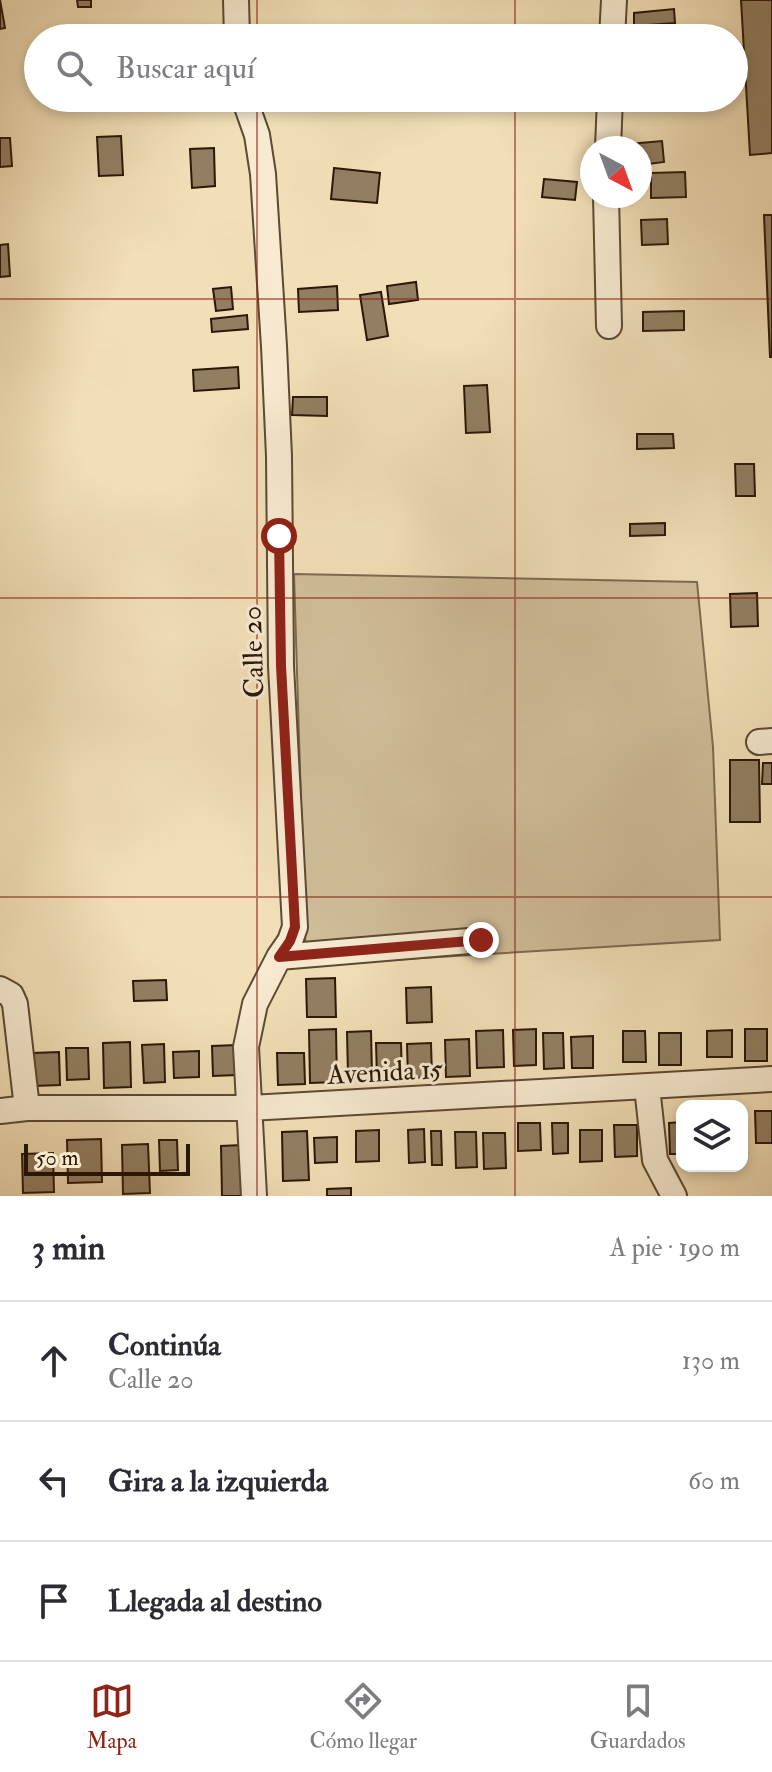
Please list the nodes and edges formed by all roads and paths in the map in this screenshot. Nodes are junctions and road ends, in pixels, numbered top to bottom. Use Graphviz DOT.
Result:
graph roads {
  1 [pos="236,0"];
  2 [pos="614,0"];
  3 [pos="237,24"];
  4 [pos="613,24"];
  5 [pos="249,112"];
  6 [pos="609,112"];
  7 [pos="608,136"];
  8 [pos="606,208"];
  9 [pos="609,326"];
  10 [pos="481,940"];
  11 [pos="279,957"];
  12 [pos="0,989"];
  13 [pos="772,1079"];
  14 [pos="647,1087"];
  15 [pos="27,1108"];
  16 [pos="250,1108"];
  17 [pos="0,1111"];
  18 [pos="254,1196"];
  19 [pos="674,1196"];
  1 -- 3 [label="street"];
  2 -- 4 [label="street"];
  5 -- 11 [label="street, Calle 20"];
  6 -- 7 [label="street"];
  8 -- 9 [label="street"];
  10 -- 11 [label="street"];
  11 -- 16 [label="street, Calle 20"];
  12 -- 15 [label="street"];
  13 -- 14 [label="street, Avenida 15"];
  14 -- 16 [label="street, Avenida 15"];
  14 -- 19 [label="street"];
  15 -- 16 [label="street, Avenida 15"];
  15 -- 17 [label="street, Avenida 15"];
  16 -- 18 [label="street, Calle 20"];
}
